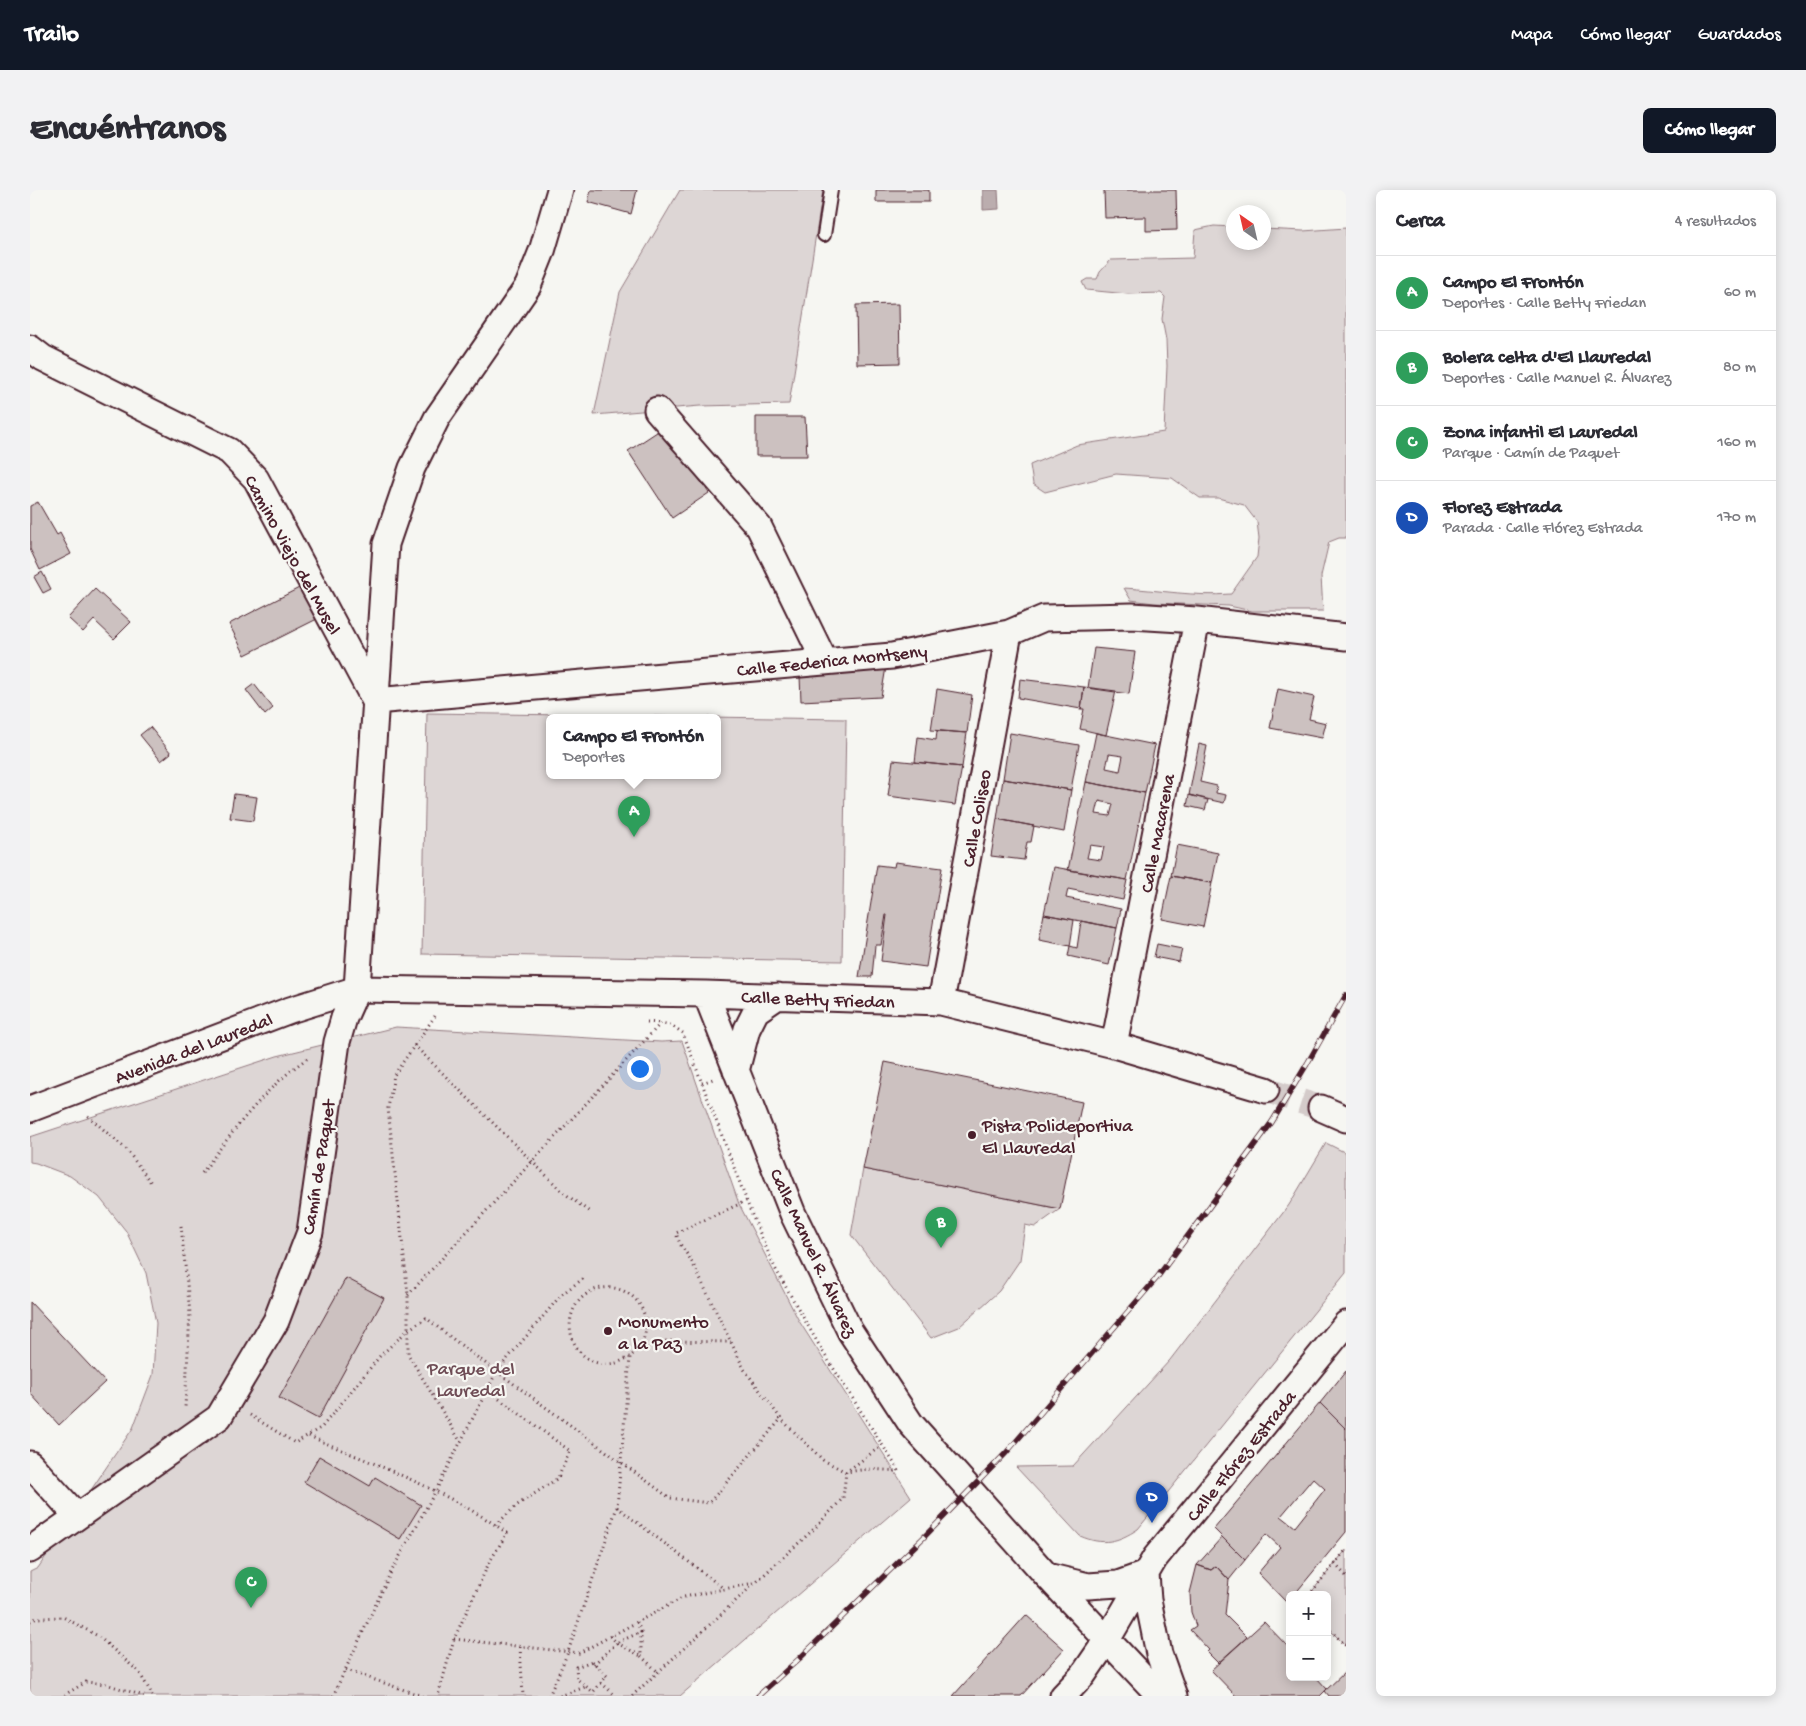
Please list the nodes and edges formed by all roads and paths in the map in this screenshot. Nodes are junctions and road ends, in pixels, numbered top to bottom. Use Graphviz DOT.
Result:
graph roads {
  1 [pos="560,190"];
  2 [pos="831,190"];
  3 [pos="824,235"];
  4 [pos="30,348"];
  5 [pos="657,410"];
  6 [pos="1197,620"];
  7 [pos="1009,633"];
  8 [pos="1346,637"];
  9 [pos="825,662"];
  10 [pos="375,701"];
  11 [pos="357,989"];
  12 [pos="442,990"];
  13 [pos="706,994"];
  14 [pos="778,996"];
  15 [pos="941,1002"];
  16 [pos="337,1042"];
  17 [pos="414,1045"];
  18 [pos="1114,1045"];
  19 [pos="736,1070"];
  20 [pos="1266,1090"];
  21 [pos="66,1095"];
  22 [pos="1321,1108"];
  23 [pos="30,1109"];
  24 [pos="1346,1119"];
  25 [pos="532,1161"];
  26 [pos="202,1173"];
  27 [pos="152,1184"];
  28 [pos="746,1201"];
  29 [pos="591,1213"];
  30 [pos="182,1226"];
  31 [pos="584,1278"];
  32 [pos="408,1295"];
  33 [pos="1346,1324"];
  34 [pos="408,1330"];
  35 [pos="731,1342"];
  36 [pos="640,1346"];
  37 [pos="630,1357"];
  38 [pos="497,1371"];
  39 [pos="487,1390"];
  40 [pos="228,1402"];
  41 [pos="781,1419"];
  42 [pos="309,1436"];
  43 [pos="183,1442"];
  44 [pos="460,1442"];
  45 [pos="881,1446"];
  46 [pos="622,1462"];
  47 [pos="30,1464"];
  48 [pos="846,1472"];
  49 [pos="435,1492"];
  50 [pos="617,1507"];
  51 [pos="78,1516"];
  52 [pos="496,1525"];
  53 [pos="30,1550"];
  54 [pos="1346,1550"];
  55 [pos="1334,1564"];
  56 [pos="1146,1574"];
  57 [pos="1046,1576"];
  58 [pos="1346,1576"];
  59 [pos="755,1583"];
  60 [pos="724,1589"];
  61 [pos="1311,1591"];
  62 [pos="30,1621"];
  63 [pos="637,1622"];
  64 [pos="1331,1631"];
  65 [pos="641,1632"];
  66 [pos="610,1636"];
  67 [pos="454,1639"];
  68 [pos="1107,1640"];
  69 [pos="617,1643"];
  70 [pos="1346,1646"];
  71 [pos="520,1647"];
  72 [pos="568,1652"];
  73 [pos="641,1656"];
  74 [pos="594,1664"];
  75 [pos="346,1670"];
  76 [pos="658,1672"];
  77 [pos="601,1683"];
  78 [pos="585,1686"];
  79 [pos="65,1696"];
  80 [pos="144,1696"];
  81 [pos="153,1696"];
  82 [pos="333,1696"];
  83 [pos="422,1696"];
  84 [pos="438,1696"];
  85 [pos="523,1696"];
  86 [pos="549,1696"];
  87 [pos="560,1696"];
  88 [pos="616,1696"];
  89 [pos="632,1696"];
  90 [pos="1063,1696"];
  91 [pos="1160,1696"];
  92 [pos="1174,1696"];
  1 -- 10 [label="street, Camín de Paquet"];
  2 -- 3 [label="lane"];
  4 -- 10 [label="street, Camino Viejo del Musel"];
  5 -- 9 [label="street"];
  6 -- 7 [label="street, Calle Federica Montseny"];
  6 -- 8 [label="street, Calle Federica Montseny"];
  6 -- 18 [label="street, Calle Macarena"];
  7 -- 9 [label="street, Calle Federica Montseny"];
  7 -- 15 [label="street, Calle Coliseo"];
  9 -- 10 [label="street, Calle Federica Montseny"];
  10 -- 11 [label="street, Camín de Paquet"];
  11 -- 12 [label="street, Calle Betty Friedan"];
  11 -- 16 [label="street, Camín de Paquet"];
  11 -- 21 [label="street, Avenida del Lauredal"];
  12 -- 13 [label="street, Calle Betty Friedan"];
  12 -- 17 [label="path"];
  13 -- 14 [label="street, Calle Betty Friedan"];
  13 -- 19 [label="street, Calle Manuel R. Álvarez"];
  14 -- 15 [label="street, Calle Betty Friedan"];
  14 -- 19 [label="street"];
  15 -- 18 [label="street, Calle Betty Friedan"];
  16 -- 26 [label="path"];
  16 -- 40 [label="street, Camín de Paquet"];
  17 -- 25 [label="path"];
  17 -- 32 [label="path"];
  18 -- 20 [label="street, Calle Betty Friedan"];
  19 -- 57 [label="street, Calle Manuel R. Álvarez"];
  21 -- 23 [label="street, Avenida del Lauredal"];
  21 -- 27 [label="path"];
  22 -- 24 [label="street"];
  25 -- 28 [label="path"];
  25 -- 29 [label="path"];
  25 -- 32 [label="path"];
  28 -- 35 [label="path"];
  28 -- 45 [label="path"];
  30 -- 43 [label="path"];
  31 -- 38 [label="path"];
  32 -- 34 [label="path"];
  33 -- 56 [label="street, Calle Flórez Estrada"];
  34 -- 38 [label="path"];
  34 -- 42 [label="path"];
  34 -- 44 [label="path"];
  35 -- 36 [label="path"];
  35 -- 41 [label="path"];
  36 -- 37 [label="path"];
  36 -- 37 [label="path"];
  37 -- 46 [label="path"];
  38 -- 39 [label="path"];
  38 -- 46 [label="path"];
  39 -- 44 [label="path"];
  39 -- 52 [label="path"];
  40 -- 42 [label="path"];
  40 -- 43 [label="street, Camín de Paquet"];
  41 -- 46 [label="path"];
  41 -- 48 [label="path"];
  42 -- 49 [label="path"];
  43 -- 51 [label="street, Camín de Paquet"];
  44 -- 49 [label="path"];
  45 -- 48 [label="path"];
  45 -- 48 [label="path"];
  46 -- 50 [label="path"];
  47 -- 51 [label="street"];
  48 -- 59 [label="path"];
  49 -- 52 [label="path"];
  49 -- 75 [label="path"];
  50 -- 60 [label="path"];
  50 -- 72 [label="path"];
  51 -- 53 [label="street, Camín de Paquet"];
  52 -- 67 [label="path"];
  54 -- 55 [label="path"];
  55 -- 58 [label="path"];
  55 -- 61 [label="path"];
  56 -- 57 [label="street"];
  56 -- 68 [label="street, Calle Flórez Estrada"];
  56 -- 92 [label="street"];
  57 -- 68 [label="street, Calle Manuel R. Álvarez"];
  59 -- 60 [label="path"];
  59 -- 76 [label="path"];
  60 -- 63 [label="path"];
  62 -- 81 [label="path"];
  63 -- 65 [label="path"];
  63 -- 66 [label="path"];
  64 -- 70 [label="path"];
  65 -- 69 [label="path"];
  65 -- 73 [label="path"];
  66 -- 69 [label="path"];
  66 -- 72 [label="path"];
  67 -- 71 [label="path"];
  67 -- 84 [label="path"];
  68 -- 90 [label="street, Calle Flórez Estrada"];
  68 -- 91 [label="street, Calle Manuel R. Álvarez"];
  69 -- 73 [label="path"];
  69 -- 74 [label="path"];
  71 -- 72 [label="path"];
  71 -- 85 [label="path"];
  72 -- 86 [label="path"];
  73 -- 76 [label="path"];
  74 -- 77 [label="path"];
  74 -- 78 [label="path"];
  75 -- 82 [label="path"];
  75 -- 83 [label="path"];
  76 -- 89 [label="path"];
  77 -- 78 [label="path"];
  77 -- 88 [label="path"];
  78 -- 87 [label="path"];
  79 -- 80 [label="path"];
}
